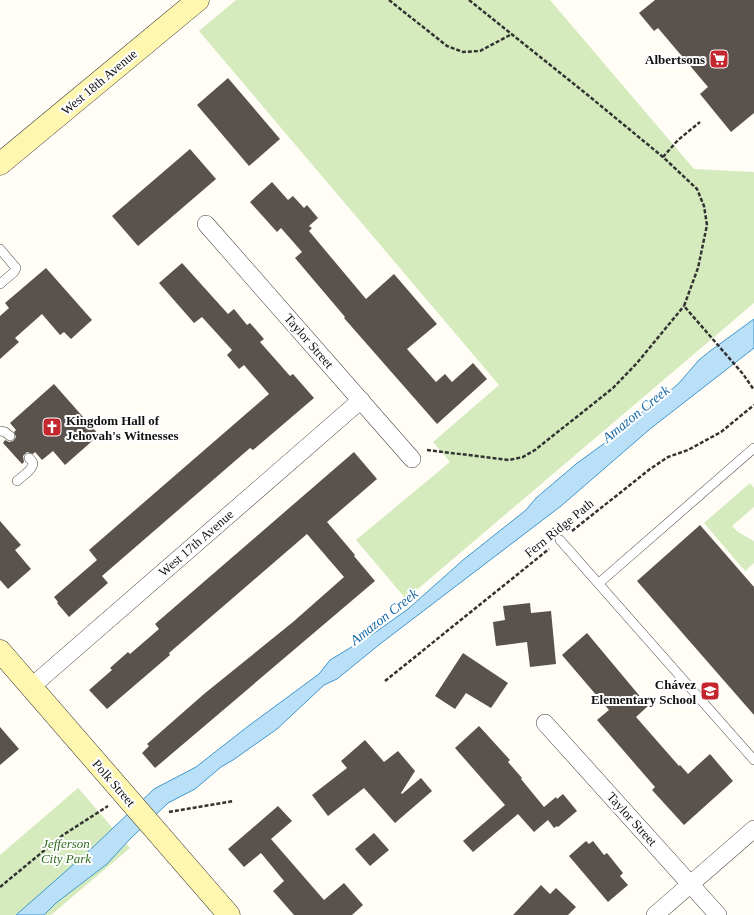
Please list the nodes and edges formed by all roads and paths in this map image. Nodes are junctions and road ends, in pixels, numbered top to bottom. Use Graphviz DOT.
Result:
graph roads {
  1 [pos="198,0"];
  2 [pos="389,0"];
  3 [pos="469,0"];
  4 [pos="512,34"];
  5 [pos="700,122"];
  6 [pos="663,157"];
  7 [pos="0,164"];
  8 [pos="206,224"];
  9 [pos="0,249"];
  10 [pos="0,284"];
  11 [pos="684,306"];
  12 [pos="754,390"];
  13 [pos="361,400"];
  14 [pos="754,405"];
  15 [pos="0,431"];
  16 [pos="10,436"];
  17 [pos="754,448"];
  18 [pos="29,458"];
  19 [pos="412,459"];
  20 [pos="17,481"];
  21 [pos="560,540"];
  22 [pos="598,583"];
  23 [pos="0,651"];
  24 [pos="386,681"];
  25 [pos="31,687"];
  26 [pos="545,723"];
  27 [pos="754,760"];
  28 [pos="127,797"];
  29 [pos="234,801"];
  30 [pos="166,813"];
  31 [pos="754,829"];
  32 [pos="691,884"];
  33 [pos="0,887"];
  34 [pos="229,915"];
  35 [pos="655,915"];
  36 [pos="718,915"];
  1 -- 7 [label="street, West 18th Avenue"];
  2 -- 4 [label="path"];
  3 -- 4 [label="path"];
  4 -- 6 [label="path"];
  5 -- 6 [label="path"];
  6 -- 11 [label="path"];
  8 -- 13 [label="street, Taylor Street"];
  9 -- 10 [label="lane"];
  11 -- 12 [label="path"];
  11 -- 19 [label="path"];
  13 -- 19 [label="street, Taylor Street"];
  13 -- 25 [label="street, West 17th Avenue"];
  14 -- 21 [label="path, Fern Ridge Path"];
  15 -- 16 [label="lane"];
  17 -- 22 [label="lane"];
  18 -- 20 [label="lane"];
  21 -- 22 [label="lane"];
  21 -- 24 [label="path, Fern Ridge Path"];
  22 -- 27 [label="lane"];
  23 -- 25 [label="street, Polk Street"];
  25 -- 28 [label="street, Polk Street"];
  26 -- 32 [label="street, Taylor Street"];
  28 -- 33 [label="path"];
  28 -- 34 [label="street, Polk Street"];
  29 -- 30 [label="path"];
  31 -- 32 [label="street"];
  32 -- 35 [label="street"];
  32 -- 36 [label="street, Taylor Street"];
}
